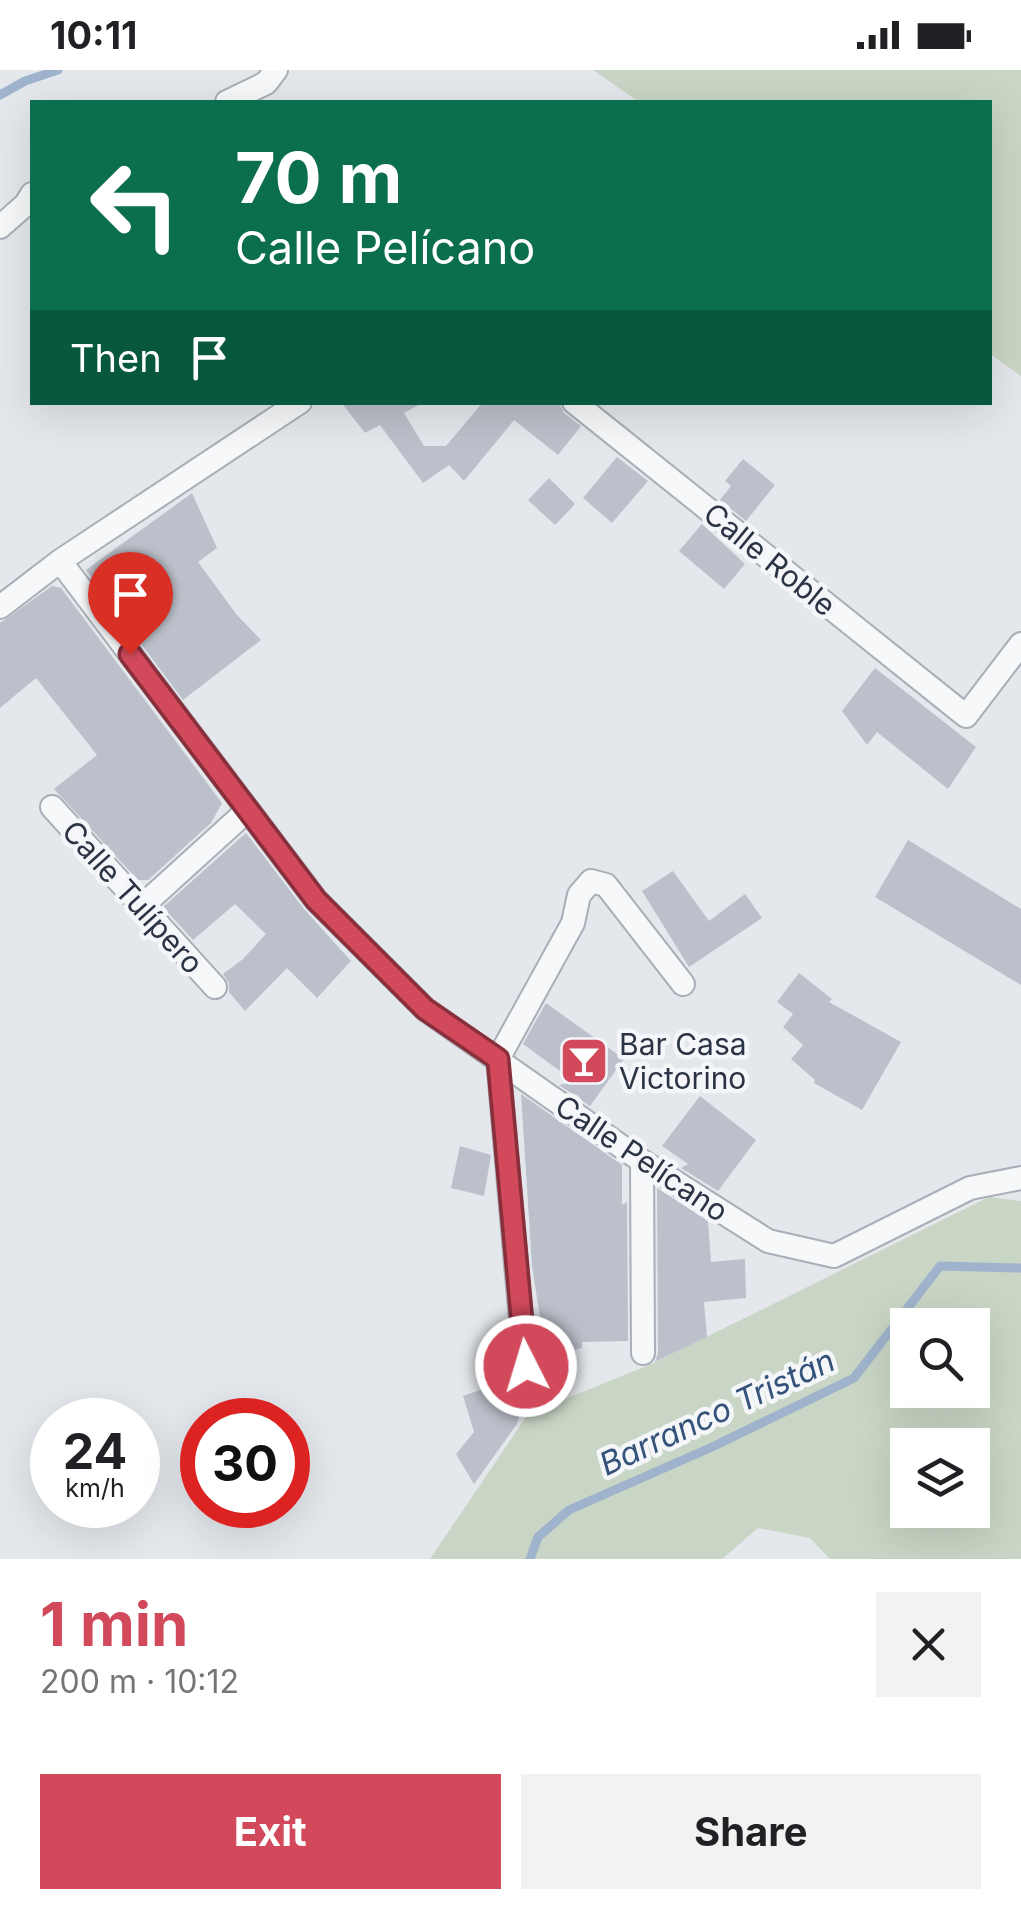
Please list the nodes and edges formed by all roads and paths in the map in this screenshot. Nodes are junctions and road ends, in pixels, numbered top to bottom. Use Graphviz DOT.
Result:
graph roads {
  1 [pos="271,76"];
  2 [pos="230,100"];
  3 [pos="281,100"];
  4 [pos="30,197"];
  5 [pos="0,227"];
  6 [pos="295,405"];
  7 [pos="578,405"];
  8 [pos="60,560"];
  9 [pos="0,607"];
  10 [pos="1021,644"];
  11 [pos="52,807"];
  12 [pos="248,810"];
  13 [pos="141,906"];
  14 [pos="683,984"];
  15 [pos="215,987"];
  16 [pos="498,1059"];
  17 [pos="642,1160"];
  18 [pos="1021,1178"];
  19 [pos="642,1353"];
  20 [pos="526,1366"];
  1 -- 2 [label="street"];
  1 -- 3 [label="street"];
  4 -- 5 [label="street"];
  6 -- 8 [label="street"];
  7 -- 10 [label="street, Calle Roble"];
  8 -- 9 [label="street"];
  8 -- 12 [label="street, Calle Pelícano"];
  11 -- 13 [label="street, Calle Tulípero"];
  12 -- 13 [label="street"];
  12 -- 16 [label="street, Calle Pelícano"];
  13 -- 15 [label="street, Calle Tulípero"];
  14 -- 16 [label="street"];
  16 -- 17 [label="street, Calle Pelícano"];
  16 -- 20 [label="street"];
  17 -- 18 [label="street, Calle Pelícano"];
  17 -- 19 [label="street"];
}
